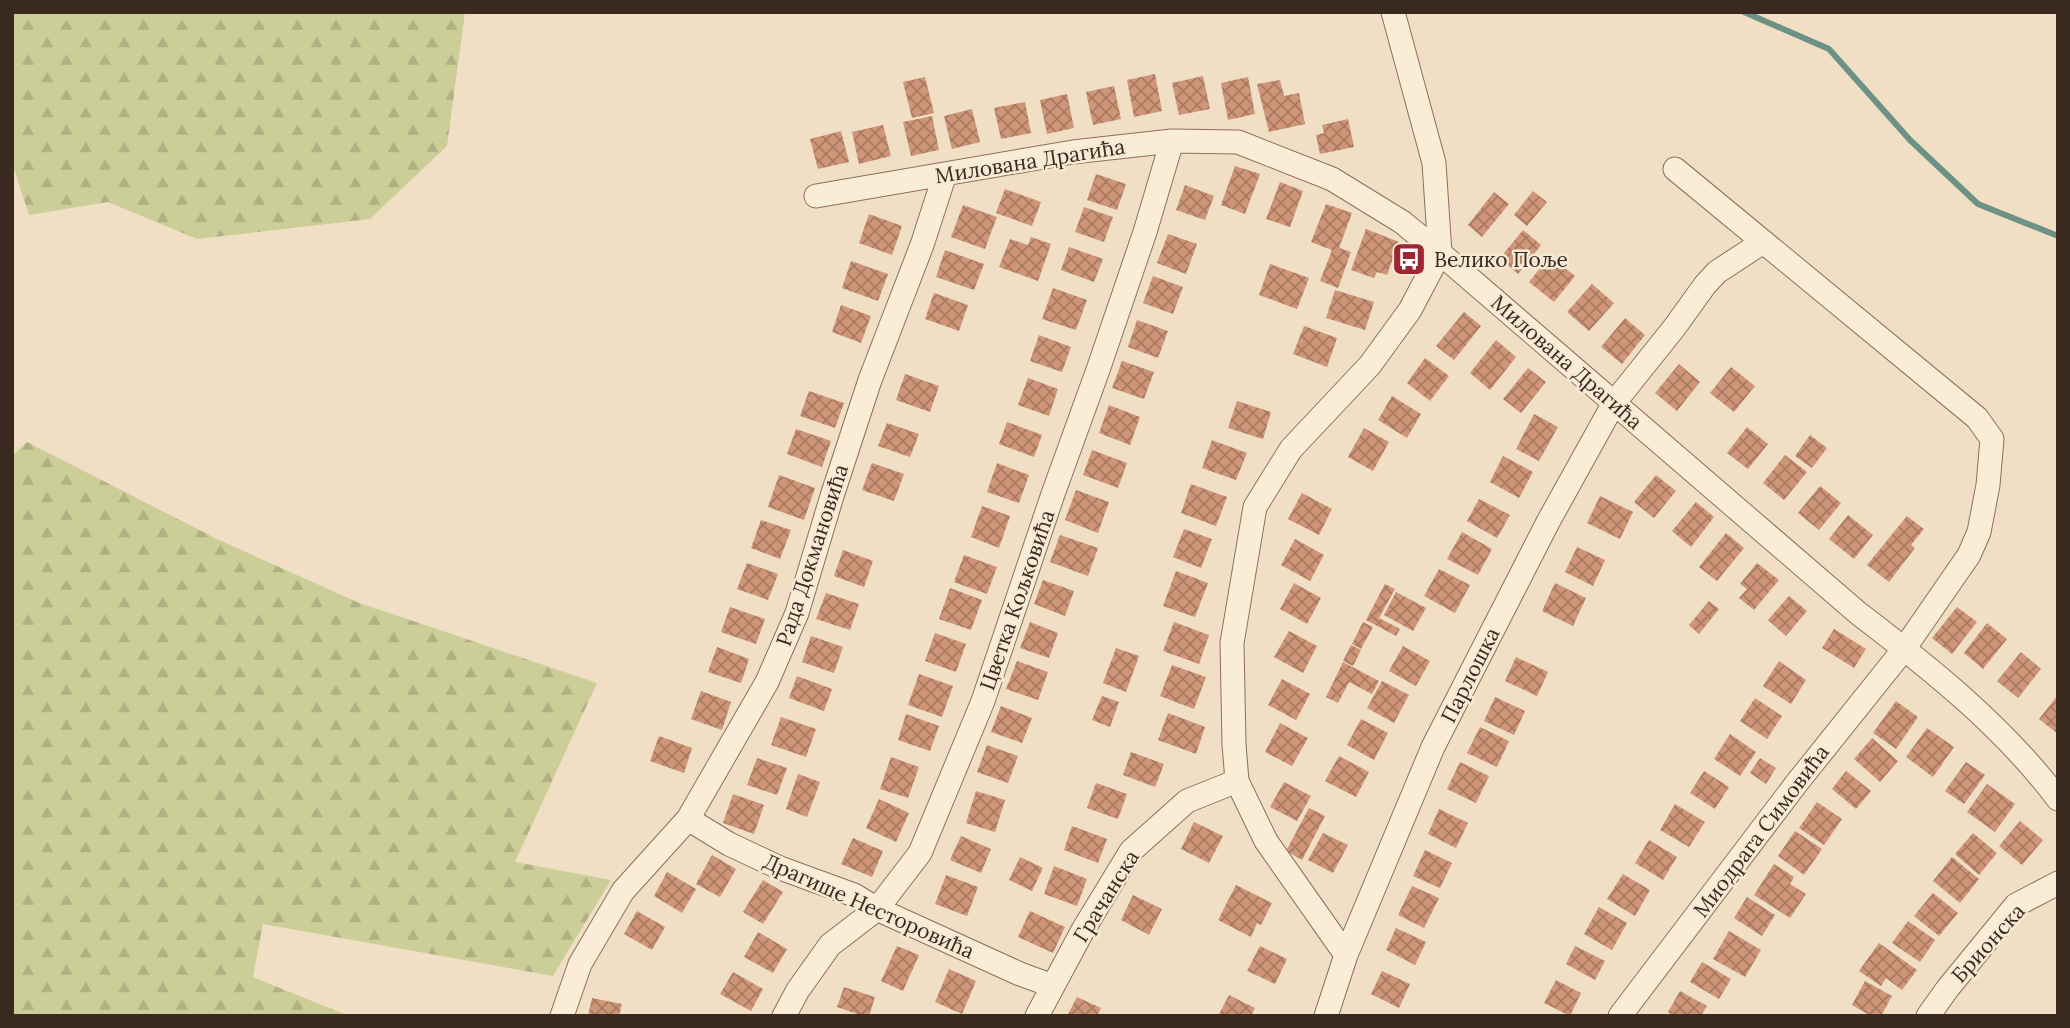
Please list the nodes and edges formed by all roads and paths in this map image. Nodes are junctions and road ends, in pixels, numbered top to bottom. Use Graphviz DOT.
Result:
graph roads {
  1 [pos="1393,12"];
  2 [pos="1172,141"];
  3 [pos="1675,169"];
  4 [pos="945,174"];
  5 [pos="816,195"];
  6 [pos="1763,242"];
  7 [pos="1440,253"];
  8 [pos="1614,403"];
  9 [pos="1905,649"];
  10 [pos="1237,781"];
  11 [pos="2058,799"];
  12 [pos="688,819"];
  13 [pos="2058,883"];
  14 [pos="877,909"];
  15 [pos="1346,955"];
  16 [pos="1053,986"];
  17 [pos="562,1016"];
  18 [pos="784,1016"];
  19 [pos="1037,1016"];
  20 [pos="1326,1016"];
  21 [pos="1620,1016"];
  22 [pos="1928,1016"];
  1 -- 7 [label="street"];
  2 -- 4 [label="street, Милована Драгића"];
  2 -- 7 [label="street, Милована Драгића"];
  2 -- 14 [label="street, Цветка Кољковића"];
  3 -- 6 [label="street, Миодрага Симовића"];
  4 -- 5 [label="street, Милована Драгића"];
  4 -- 12 [label="street, Рада Докмановића"];
  6 -- 8 [label="street, Парлошка"];
  6 -- 9 [label="street, Миодрага Симовића"];
  7 -- 8 [label="street, Милована Драгића"];
  7 -- 10 [label="street"];
  8 -- 9 [label="street, Милована Драгића"];
  8 -- 15 [label="street, Парлошка"];
  9 -- 11 [label="street, Милована Драгића"];
  9 -- 21 [label="street, Миодрага Симовића"];
  10 -- 15 [label="street"];
  10 -- 16 [label="street, Грачанска"];
  12 -- 14 [label="street, Драгише Несторовића"];
  12 -- 17 [label="street, Рада Докмановића"];
  13 -- 22 [label="street, Брионска"];
  14 -- 16 [label="street, Драгише Несторовића"];
  14 -- 18 [label="street, Цветка Кољковића"];
  15 -- 20 [label="street, Парлошка"];
  16 -- 19 [label="street, Грачанска"];
}
